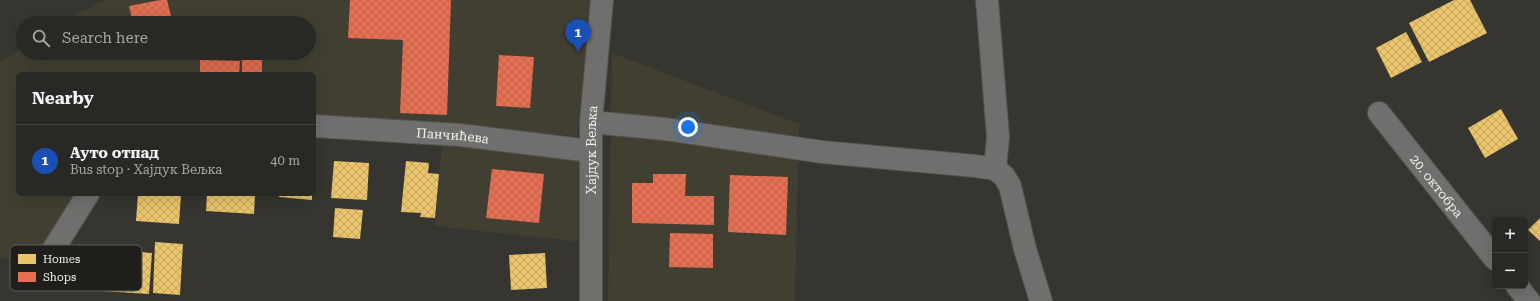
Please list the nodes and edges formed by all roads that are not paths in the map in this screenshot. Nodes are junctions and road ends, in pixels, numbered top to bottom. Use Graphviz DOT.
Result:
graph roads {
  1 [pos="602,0"];
  2 [pos="987,0"];
  3 [pos="1379,113"];
  4 [pos="591,122"];
  5 [pos="316,126"];
  6 [pos="591,151"];
  7 [pos="995,169"];
  8 [pos="87,196"];
  9 [pos="57,245"];
  10 [pos="1492,255"];
  11 [pos="1519,289"];
  12 [pos="591,301"];
  13 [pos="1041,301"];
  14 [pos="1529,301"];
  1 -- 4 [label="street, Хајдук Вељка"];
  2 -- 7 [label="street"];
  3 -- 10 [label="street, 20. октобра"];
  4 -- 6 [label="street, Хајдук Вељка"];
  4 -- 7 [label="street"];
  5 -- 6 [label="street, Панчићева"];
  6 -- 12 [label="street, Хајдук Вељка"];
  7 -- 13 [label="street"];
  8 -- 9 [label="street"];
  11 -- 14 [label="street"];
}
